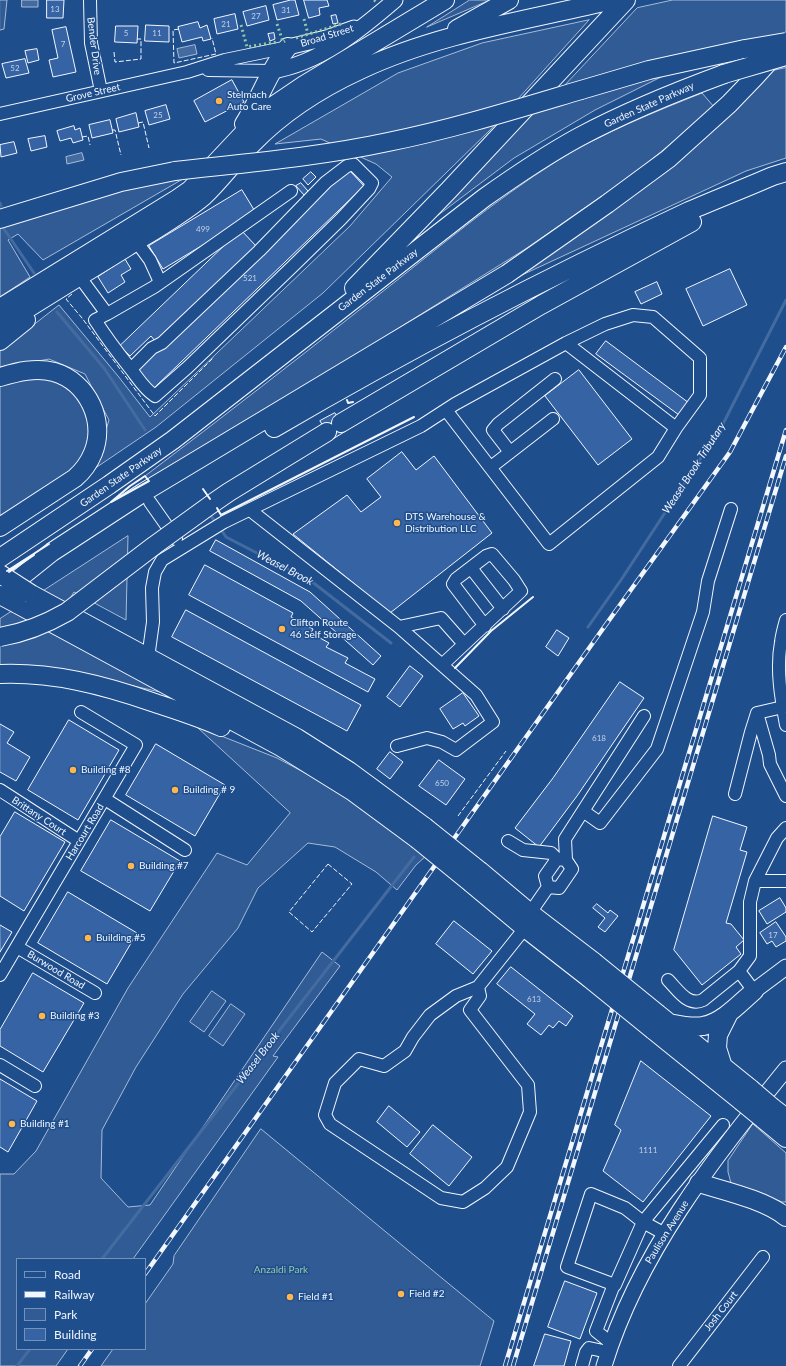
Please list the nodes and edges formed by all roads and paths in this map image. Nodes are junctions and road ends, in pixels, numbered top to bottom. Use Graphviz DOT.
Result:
graph roads {
  1 [pos="90,0"];
  2 [pos="395,0"];
  3 [pos="445,0"];
  4 [pos="510,0"];
  5 [pos="612,0"];
  6 [pos="626,0"];
  7 [pos="366,23"];
  8 [pos="786,41"];
  9 [pos="432,43"];
  10 [pos="288,47"];
  11 [pos="786,56"];
  12 [pos="272,71"];
  13 [pos="187,72"];
  14 [pos="101,91"];
  15 [pos="0,114"];
  16 [pos="227,150"];
  17 [pos="779,174"];
  18 [pos="291,191"];
  19 [pos="0,219"];
  20 [pos="136,241"];
  21 [pos="76,278"];
  22 [pos="160,282"];
  23 [pos="0,308"];
  24 [pos="107,314"];
  25 [pos="0,326"];
  26 [pos="314,330"];
  27 [pos="0,341"];
  28 [pos="566,343"];
  29 [pos="131,369"];
  30 [pos="0,377"];
  31 [pos="555,379"];
  32 [pos="446,410"];
  33 [pos="553,419"];
  34 [pos="676,428"];
  35 [pos="510,452"];
  36 [pos="491,467"];
  37 [pos="150,502"];
  38 [pos="730,509"];
  39 [pos="250,510"];
  40 [pos="0,527"];
  41 [pos="182,548"];
  42 [pos="0,558"];
  43 [pos="471,568"];
  44 [pos="0,574"];
  45 [pos="0,578"];
  46 [pos="10,597"];
  47 [pos="504,609"];
  48 [pos="786,620"];
  49 [pos="485,626"];
  50 [pos="398,627"];
  51 [pos="0,637"];
  52 [pos="464,644"];
  53 [pos="148,658"];
  54 [pos="442,666"];
  55 [pos="0,674"];
  56 [pos="783,707"];
  57 [pos="81,712"];
  58 [pos="757,713"];
  59 [pos="644,716"];
  60 [pos="786,726"];
  61 [pos="397,746"];
  62 [pos="317,768"];
  63 [pos="0,790"];
  64 [pos="735,794"];
  65 [pos="786,796"];
  66 [pos="105,799"];
  67 [pos="583,811"];
  68 [pos="786,828"];
  69 [pos="421,833"];
  70 [pos="79,841"];
  71 [pos="508,841"];
  72 [pos="185,850"];
  73 [pos="562,859"];
  74 [pos="755,881"];
  75 [pos="786,881"];
  76 [pos="548,887"];
  77 [pos="527,921"];
  78 [pos="17,947"];
  79 [pos="786,967"];
  80 [pos="739,972"];
  81 [pos="0,975"];
  82 [pos="668,980"];
  83 [pos="478,987"];
  84 [pos="754,991"];
  85 [pos="95,993"];
  86 [pos="729,1013"];
  87 [pos="660,1023"];
  88 [pos="0,1065"];
  89 [pos="723,1067"];
  90 [pos="786,1069"];
  91 [pos="35,1086"];
  92 [pos="761,1107"];
  93 [pos="723,1124"];
  94 [pos="786,1138"];
  95 [pos="699,1183"];
  96 [pos="784,1212"];
  97 [pos="643,1222"];
  98 [pos="665,1234"];
  99 [pos="763,1257"];
  100 [pos="614,1286"];
  101 [pos="608,1354"];
  102 [pos="582,1366"];
  103 [pos="679,1366"];
  1 -- 14 [label="street, Bender Drive"];
  2 -- 7 [label="main road, Broad Street"];
  3 -- 16 [label="highway"];
  4 -- 9 [label="highway"];
  5 -- 9 [label="highway"];
  6 -- 26 [label="highway"];
  7 -- 10 [label="main road, Broad Street"];
  7 -- 12 [label="main road, Broad Street"];
  8 -- 19 [label="highway, bridge"];
  8 -- 46 [label="highway"];
  9 -- 20 [label="highway"];
  10 -- 12 [label="highway"];
  10 -- 13 [label="street, Grove Street"];
  11 -- 26 [label="highway, Garden State Parkway, bridge"];
  12 -- 13 [label="street, Grove Street"];
  12 -- 16 [label="highway"];
  13 -- 14 [label="street, Grove Street"];
  14 -- 15 [label="street, Grove Street"];
  16 -- 23 [label="highway"];
  17 -- 37 [label="highway"];
  17 -- 51 [label="highway, bridge"];
  18 -- 22 [label="street"];
  20 -- 21 [label="highway"];
  20 -- 22 [label="street"];
  21 -- 24 [label="street"];
  21 -- 25 [label="highway"];
  21 -- 27 [label="highway"];
  22 -- 24 [label="street"];
  24 -- 29 [label="street"];
  26 -- 42 [label="highway, Garden State Parkway"];
  28 -- 32 [label="street"];
  28 -- 34 [label="street"];
  28 -- 34 [label="street"];
  29 -- 29 [label="street"];
  30 -- 40 [label="highway"];
  31 -- 35 [label="street"];
  32 -- 36 [label="street"];
  32 -- 39 [label="street"];
  33 -- 35 [label="street"];
  34 -- 36 [label="street"];
  35 -- 36 [label="street"];
  37 -- 41 [label="street"];
  37 -- 46 [label="highway"];
  38 -- 67 [label="street"];
  39 -- 41 [label="street"];
  39 -- 50 [label="street"];
  41 -- 53 [label="street"];
  43 -- 47 [label="street"];
  43 -- 47 [label="street"];
  43 -- 49 [label="street"];
  44 -- 46 [label="highway, bridge"];
  45 -- 46 [label="highway, bridge"];
  46 -- 53 [label="highway"];
  46 -- 62 [label="highway"];
  47 -- 49 [label="street"];
  48 -- 56 [label="street"];
  49 -- 52 [label="street"];
  50 -- 52 [label="street"];
  50 -- 54 [label="street"];
  52 -- 54 [label="street"];
  53 -- 69 [label="highway"];
  54 -- 61 [label="street"];
  55 -- 62 [label="highway"];
  56 -- 58 [label="street"];
  56 -- 60 [label="street"];
  57 -- 66 [label="street, Harcourt Road"];
  58 -- 64 [label="street"];
  58 -- 65 [label="street"];
  59 -- 67 [label="street"];
  62 -- 69 [label="highway"];
  63 -- 70 [label="street, Brittany Court"];
  66 -- 70 [label="street, Harcourt Road"];
  66 -- 72 [label="street"];
  67 -- 73 [label="street"];
  68 -- 74 [label="street"];
  69 -- 77 [label="highway, bridge"];
  70 -- 78 [label="street, Harcourt Road"];
  71 -- 73 [label="street"];
  73 -- 76 [label="street"];
  73 -- 76 [label="street"];
  74 -- 75 [label="street"];
  74 -- 80 [label="street"];
  76 -- 77 [label="street"];
  77 -- 83 [label="street"];
  77 -- 87 [label="highway, bridge"];
  78 -- 81 [label="street, Harcourt Road"];
  78 -- 85 [label="street, Burwood Road"];
  79 -- 84 [label="main road"];
  80 -- 82 [label="street"];
  80 -- 84 [label="street"];
  83 -- 83 [label="street"];
  84 -- 86 [label="highway"];
  86 -- 87 [label="highway"];
  86 -- 89 [label="highway"];
  87 -- 89 [label="highway"];
  87 -- 92 [label="highway"];
  88 -- 91 [label="street"];
  89 -- 92 [label="highway"];
  90 -- 92 [label="main road, Paulison Avenue"];
  92 -- 94 [label="highway"];
  92 -- 95 [label="main road, Paulison Avenue"];
  93 -- 97 [label="street"];
  95 -- 96 [label="highway"];
  95 -- 98 [label="main road, Paulison Avenue"];
  97 -- 98 [label="street"];
  97 -- 100 [label="street"];
  97 -- 100 [label="street"];
  98 -- 101 [label="main road, Paulison Avenue"];
  99 -- 103 [label="street, Josh Court"];
  100 -- 101 [label="street"];
  101 -- 102 [label="street"];
}
